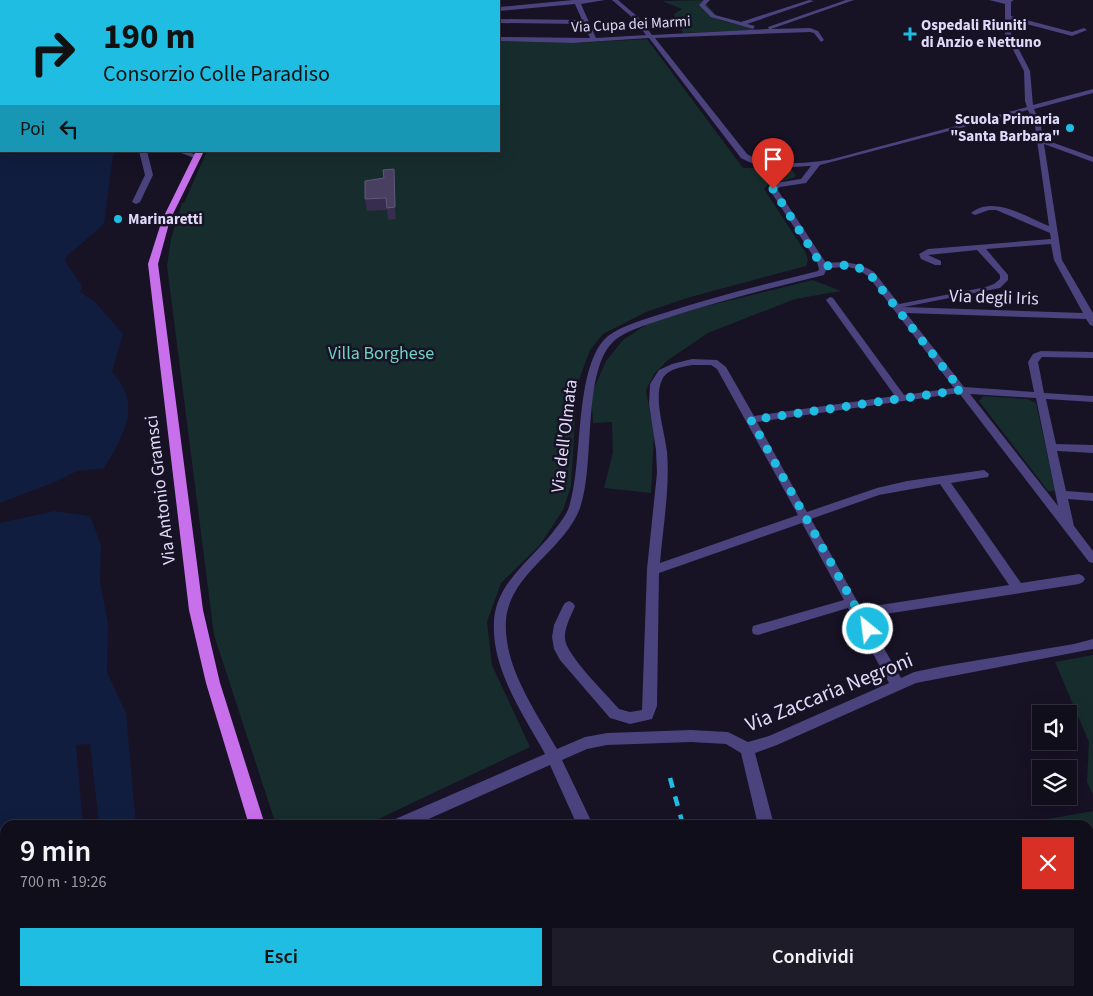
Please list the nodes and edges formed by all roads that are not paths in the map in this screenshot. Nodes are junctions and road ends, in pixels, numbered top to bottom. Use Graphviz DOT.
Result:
graph roads {
  1 [pos="602,0"];
  2 [pos="615,0"];
  3 [pos="707,0"];
  4 [pos="851,0"];
  5 [pos="577,1"];
  6 [pos="811,1"];
  7 [pos="995,1"];
  8 [pos="1010,1"];
  9 [pos="500,9"];
  10 [pos="1007,10"];
  11 [pos="1007,17"];
  12 [pos="500,21"];
  13 [pos="586,22"];
  14 [pos="740,24"];
  15 [pos="764,30"];
  16 [pos="1084,30"];
  17 [pos="651,37"];
  18 [pos="500,39"];
  19 [pos="594,40"];
  20 [pos="821,40"];
  21 [pos="1093,91"];
  22 [pos="1066,98"];
  23 [pos="1030,108"];
  24 [pos="1038,126"];
  25 [pos="1040,140"];
  26 [pos="143,152"];
  27 [pos="185,152"];
  28 [pos="198,154"];
  29 [pos="1093,160"];
  30 [pos="796,164"];
  31 [pos="818,164"];
  32 [pos="806,179"];
  33 [pos="136,202"];
  34 [pos="975,213"];
  35 [pos="1053,231"];
  36 [pos="1055,241"];
  37 [pos="979,247"];
  38 [pos="938,264"];
  39 [pos="822,266"];
  40 [pos="830,300"];
  41 [pos="898,308"];
  42 [pos="1092,318"];
  43 [pos="1093,355"];
  44 [pos="961,390"];
  45 [pos="1040,395"];
  46 [pos="901,398"];
  47 [pos="1093,399"];
  48 [pos="751,420"];
  49 [pos="1051,447"];
  50 [pos="1093,449"];
  51 [pos="984,474"];
  52 [pos="943,480"];
  53 [pos="1061,495"];
  54 [pos="1093,497"];
  55 [pos="806,518"];
  56 [pos="1068,527"];
  57 [pos="1092,556"];
  58 [pos="653,570"];
  59 [pos="1079,579"];
  60 [pos="1018,588"];
  61 [pos="852,602"];
  62 [pos="569,606"];
  63 [pos="859,613"];
  64 [pos="758,630"];
  65 [pos="1093,644"];
  66 [pos="897,684"];
  67 [pos="747,749"];
  68 [pos="553,756"];
  69 [pos="255,820"];
  70 [pos="409,820"];
  71 [pos="583,820"];
  72 [pos="765,820"];
  1 -- 5 [label="street"];
  2 -- 17 [label="street"];
  3 -- 14 [label="street"];
  4 -- 15 [label="street, Via Cupa dei Marmi"];
  5 -- 9 [label="street"];
  5 -- 13 [label="street"];
  6 -- 14 [label="street"];
  7 -- 8 [label="street"];
  7 -- 10 [label="street"];
  8 -- 10 [label="street"];
  10 -- 11 [label="street"];
  11 -- 16 [label="street"];
  11 -- 23 [label="street"];
  12 -- 13 [label="street"];
  13 -- 19 [label="street"];
  14 -- 15 [label="street"];
  15 -- 17 [label="street, Via Cupa dei Marmi"];
  15 -- 20 [label="street, Via Cupa dei Marmi"];
  17 -- 19 [label="street, Via Cupa dei Marmi"];
  17 -- 30 [label="street"];
  18 -- 19 [label="street, Via Cupa dei Marmi"];
  21 -- 22 [label="street"];
  22 -- 23 [label="street"];
  22 -- 24 [label="street"];
  23 -- 24 [label="street"];
  23 -- 31 [label="street"];
  24 -- 25 [label="street"];
  25 -- 29 [label="street"];
  25 -- 35 [label="street"];
  26 -- 33 [label="street"];
  27 -- 28 [label="street"];
  28 -- 69 [label="main road, Via Antonio Gramsci"];
  30 -- 31 [label="street"];
  30 -- 32 [label="street"];
  31 -- 32 [label="street"];
  32 -- 39 [label="street"];
  34 -- 35 [label="street"];
  35 -- 36 [label="street"];
  36 -- 37 [label="street"];
  36 -- 42 [label="street"];
  37 -- 38 [label="street"];
  37 -- 41 [label="street"];
  39 -- 41 [label="street"];
  39 -- 68 [label="street, Via dell'Olmata"];
  40 -- 46 [label="street"];
  41 -- 42 [label="street, Via degli Iris"];
  41 -- 44 [label="street"];
  43 -- 45 [label="street"];
  44 -- 45 [label="street"];
  44 -- 46 [label="street"];
  44 -- 56 [label="street"];
  45 -- 47 [label="street"];
  45 -- 49 [label="street"];
  46 -- 48 [label="street"];
  48 -- 55 [label="street"];
  48 -- 58 [label="street"];
  49 -- 50 [label="street"];
  49 -- 53 [label="street"];
  51 -- 52 [label="street"];
  52 -- 55 [label="street"];
  52 -- 60 [label="street"];
  53 -- 54 [label="street"];
  53 -- 56 [label="street"];
  55 -- 58 [label="street"];
  55 -- 61 [label="street"];
  56 -- 57 [label="street"];
  58 -- 62 [label="street"];
  59 -- 60 [label="street"];
  60 -- 63 [label="street"];
  61 -- 63 [label="street"];
  61 -- 64 [label="street"];
  63 -- 66 [label="street"];
  65 -- 66 [label="street, Via Zaccaria Negroni"];
  66 -- 67 [label="street, Via Zaccaria Negroni"];
  67 -- 68 [label="street, Via Zaccaria Negroni"];
  67 -- 72 [label="street"];
  68 -- 70 [label="street, Via Zaccaria Negroni"];
  68 -- 71 [label="street, Via dell'Olmata"];
}
